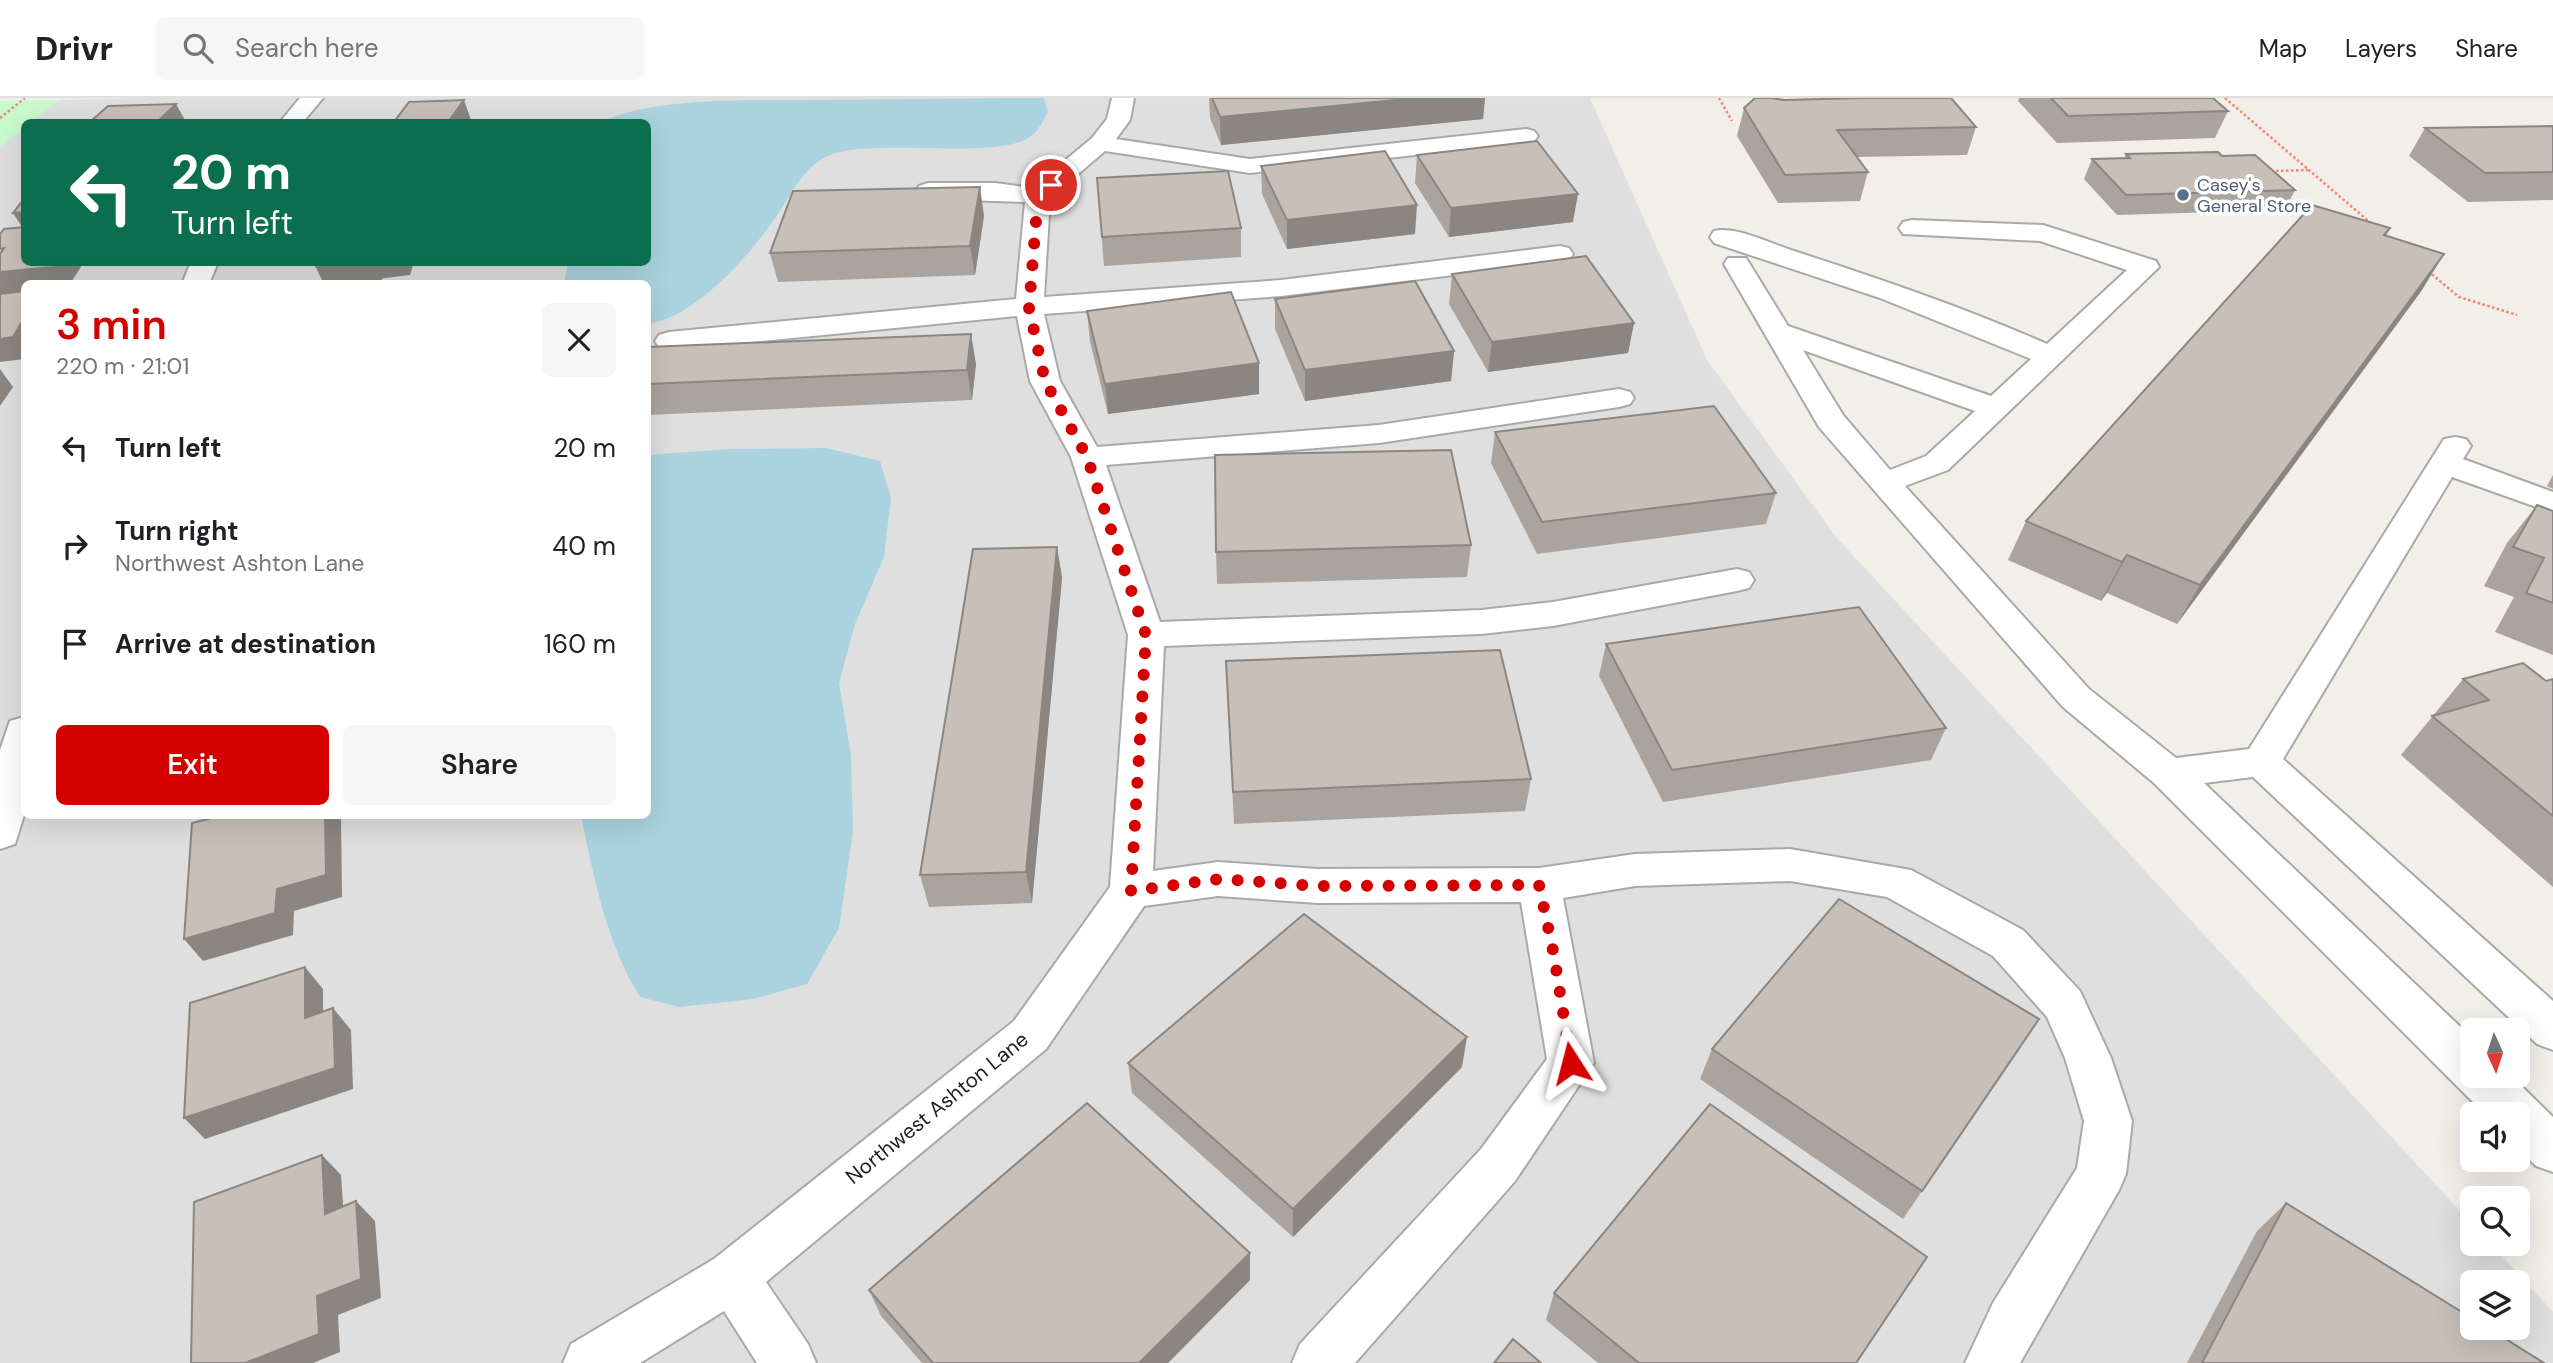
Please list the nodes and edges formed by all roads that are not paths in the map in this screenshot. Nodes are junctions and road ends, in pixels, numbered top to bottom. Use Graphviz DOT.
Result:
graph roads {
  1 [pos="312,98"];
  2 [pos="1123,98"];
  3 [pos="293,119"];
  4 [pos="1526,136"];
  5 [pos="1100,143"];
  6 [pos="904,192"];
  7 [pos="1038,196"];
  8 [pos="1912,228"];
  9 [pos="1560,254"];
  10 [pos="1029,308"];
  11 [pos="1778,332"];
  12 [pos="669,341"];
  13 [pos="2052,356"];
  14 [pos="1619,398"];
  15 [pos="1996,408"];
  16 [pos="1087,457"];
  17 [pos="1884,483"];
  18 [pos="2553,503"];
  19 [pos="1737,580"];
  20 [pos="1146,635"];
  21 [pos="21,744"];
  22 [pos="2261,762"];
  23 [pos="2168,773"];
  24 [pos="0,833"];
  25 [pos="1539,885"];
  26 [pos="1131,891"];
  27 [pos="2553,1030"];
  28 [pos="2460,1057"];
  29 [pos="2491,1088"];
  30 [pos="2505,1102"];
  31 [pos="2530,1127"];
  32 [pos="2553,1150"];
  33 [pos="732,1277"];
  34 [pos="590,1363"];
  35 [pos="789,1363"];
  36 [pos="1319,1363"];
  37 [pos="1992,1363"];
  1 -- 3 [label="street"];
  2 -- 5 [label="street"];
  4 -- 5 [label="street"];
  5 -- 7 [label="street"];
  6 -- 7 [label="street"];
  7 -- 10 [label="street"];
  8 -- 13 [label="street"];
  9 -- 10 [label="street"];
  10 -- 12 [label="street"];
  10 -- 16 [label="street"];
  11 -- 13 [label="street"];
  11 -- 15 [label="street"];
  11 -- 17 [label="street"];
  13 -- 15 [label="street"];
  14 -- 16 [label="street"];
  15 -- 17 [label="street"];
  16 -- 20 [label="street"];
  17 -- 23 [label="street"];
  18 -- 22 [label="street"];
  19 -- 20 [label="street"];
  20 -- 26 [label="street"];
  21 -- 24 [label="street"];
  22 -- 23 [label="street"];
  22 -- 27 [label="street"];
  23 -- 28 [label="street"];
  25 -- 26 [label="street"];
  25 -- 36 [label="street"];
  25 -- 37 [label="street"];
  26 -- 33 [label="street, Northwest Ashton Lane"];
  29 -- 30 [label="street"];
  31 -- 32 [label="street"];
  33 -- 34 [label="street, Northwest Ashton Lane"];
  33 -- 35 [label="street"];
}
